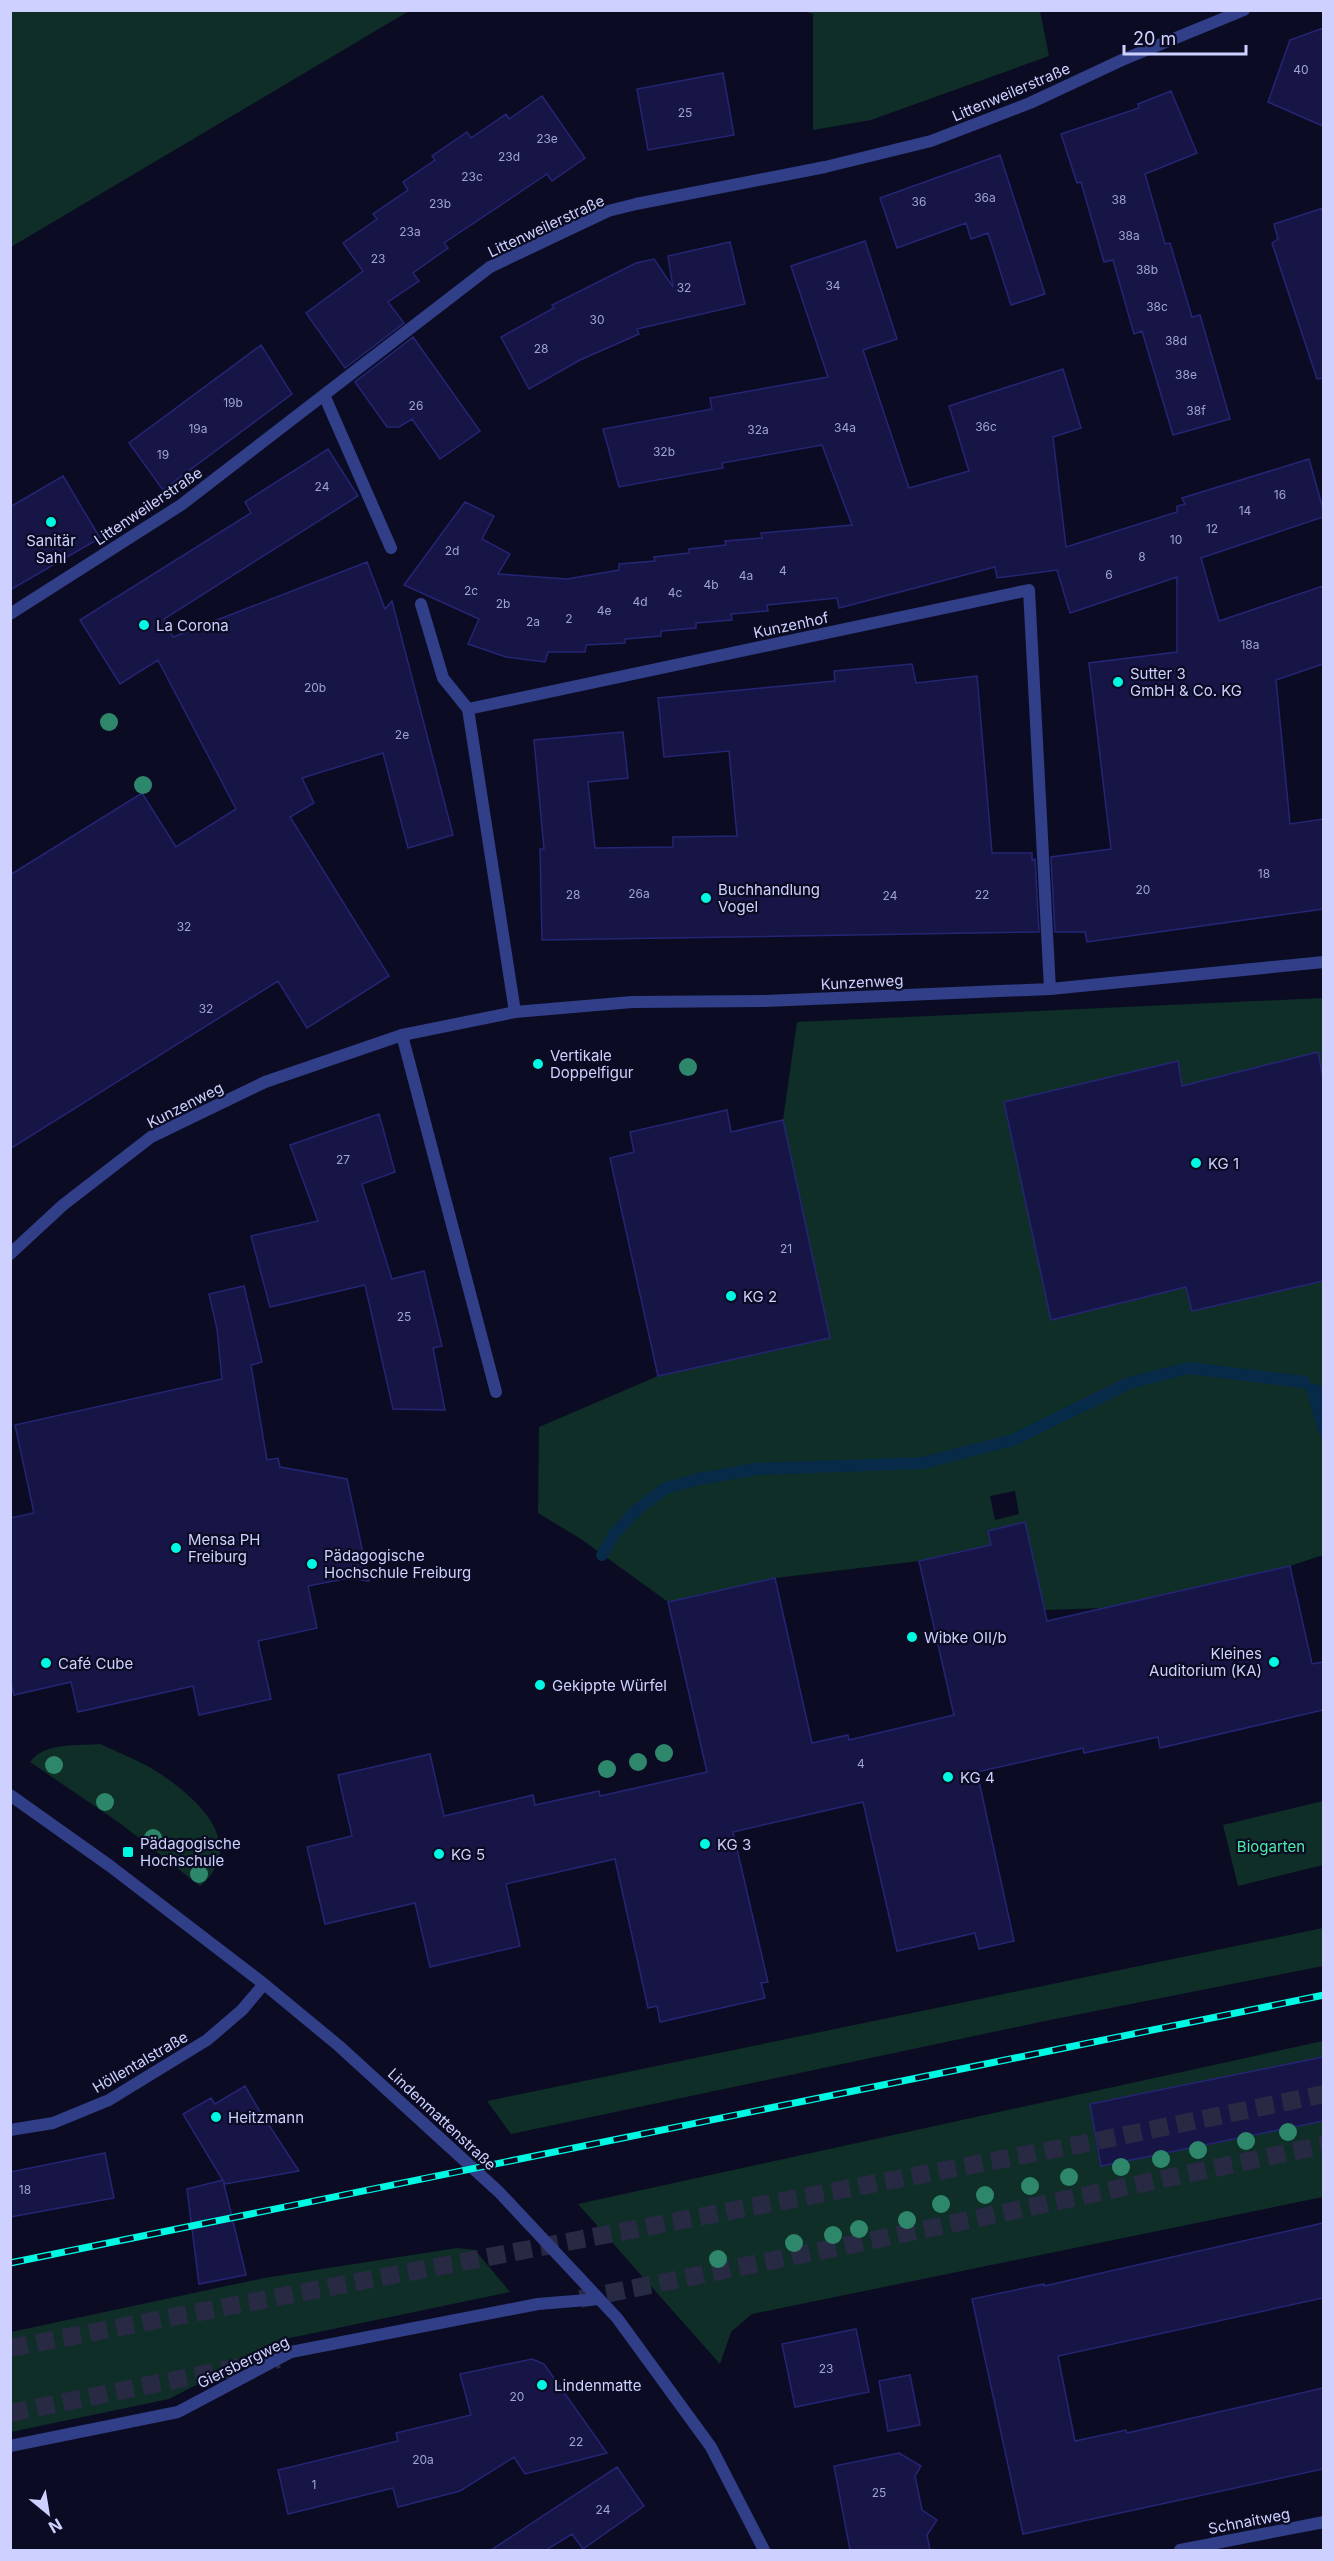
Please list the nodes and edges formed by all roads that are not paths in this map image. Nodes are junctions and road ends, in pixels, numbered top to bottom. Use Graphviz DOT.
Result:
graph roads {
  1 [pos="1244,10"];
  2 [pos="324,395"];
  3 [pos="391,548"];
  4 [pos="421,604"];
  5 [pos="10,614"];
  6 [pos="468,709"];
  7 [pos="1323,962"];
  8 [pos="1050,989"];
  9 [pos="515,1012"];
  10 [pos="402,1035"];
  11 [pos="10,1254"];
  12 [pos="496,1392"];
  13 [pos="10,1795"];
  14 [pos="264,1984"];
  15 [pos="10,2130"];
  16 [pos="599,2299"];
  17 [pos="10,2446"];
  18 [pos="1323,2522"];
  19 [pos="764,2550"];
  20 [pos="1180,2550"];
  1 -- 2 [label="street, Littenweilerstraße"];
  2 -- 3 [label="street"];
  2 -- 5 [label="street, Littenweilerstraße"];
  4 -- 6 [label="street"];
  6 -- 8 [label="street, Kunzenhof"];
  6 -- 9 [label="street"];
  7 -- 8 [label="street, Kunzenweg"];
  8 -- 9 [label="street, Kunzenweg"];
  9 -- 10 [label="street, Kunzenweg"];
  10 -- 11 [label="street, Kunzenweg"];
  10 -- 12 [label="street"];
  13 -- 14 [label="street, Lindenmattenstraße"];
  14 -- 15 [label="street, Höllentalstraße"];
  14 -- 16 [label="street, Lindenmattenstraße"];
  16 -- 17 [label="street, Giersbergweg"];
  16 -- 19 [label="street, Lindenmattenstraße"];
  18 -- 20 [label="street, Schnaitweg"];
}
